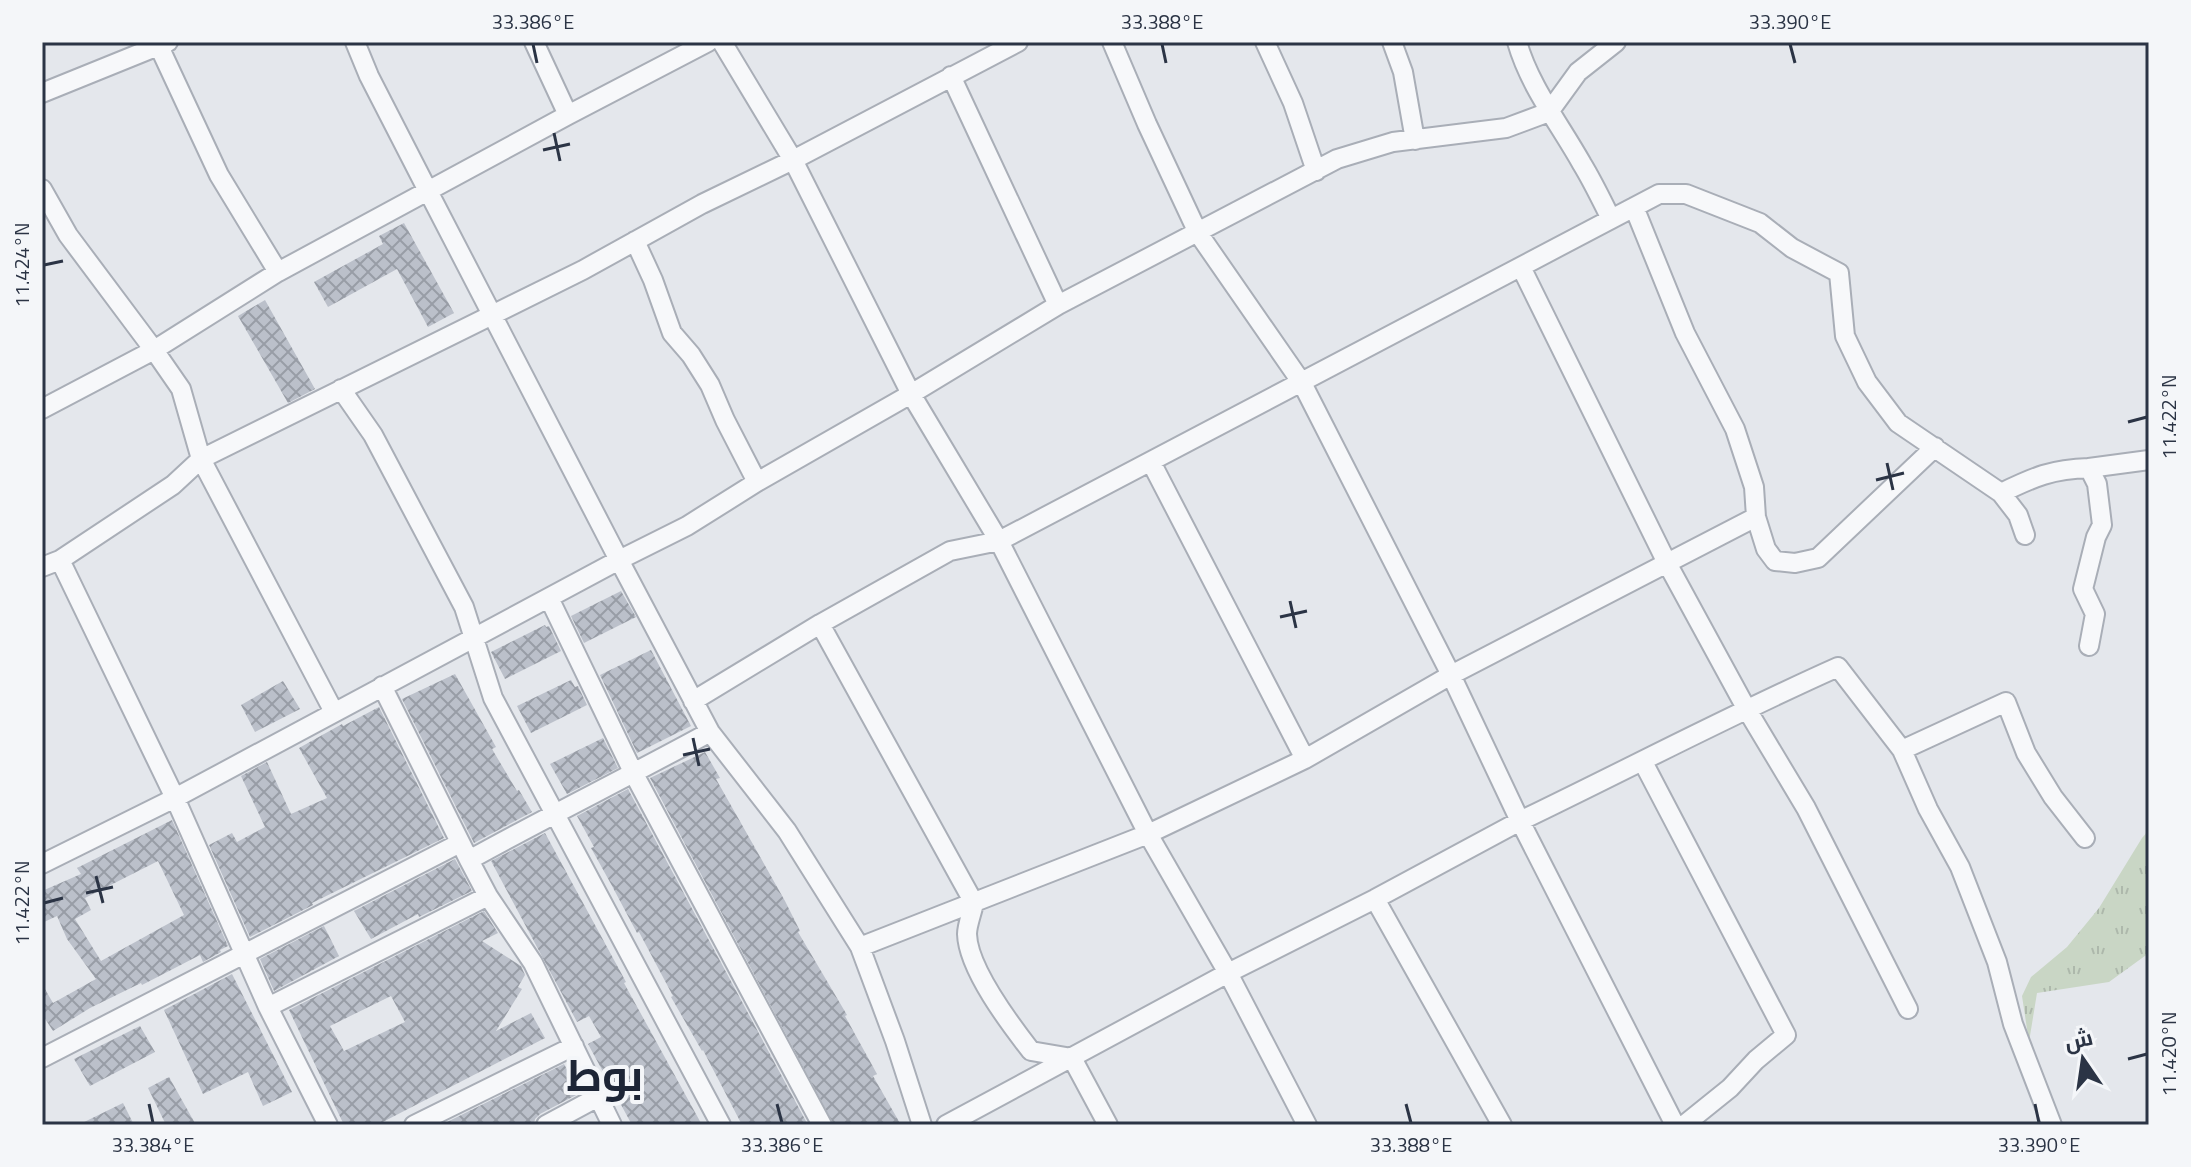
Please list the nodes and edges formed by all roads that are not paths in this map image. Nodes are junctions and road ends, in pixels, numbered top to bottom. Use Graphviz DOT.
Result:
graph roads {
  1 [pos="355,42"];
  2 [pos="534,42"];
  3 [pos="708,42"];
  4 [pos="722,42"];
  5 [pos="1018,42"];
  6 [pos="1112,42"];
  7 [pos="1265,42"];
  8 [pos="1392,42"];
  9 [pos="1517,42"];
  10 [pos="1616,42"];
  11 [pos="161,43"];
  12 [pos="951,76"];
  13 [pos="42,93"];
  14 [pos="1549,112"];
  15 [pos="568,115"];
  16 [pos="1415,140"];
  17 [pos="793,160"];
  18 [pos="1316,171"];
  19 [pos="42,189"];
  20 [pos="428,191"];
  21 [pos="1634,207"];
  22 [pos="1611,219"];
  23 [pos="1198,233"];
  24 [pos="635,241"];
  25 [pos="1521,267"];
  26 [pos="278,272"];
  27 [pos="1058,305"];
  28 [pos="493,314"];
  29 [pos="154,350"];
  30 [pos="1302,383"];
  31 [pos="341,389"];
  32 [pos="911,394"];
  33 [pos="42,409"];
  34 [pos="1935,447"];
  35 [pos="201,459"];
  36 [pos="2149,460"];
  37 [pos="1151,462"];
  38 [pos="2089,468"];
  39 [pos="757,482"];
  40 [pos="2001,493"];
  41 [pos="1756,517"];
  42 [pos="2025,535"];
  43 [pos="999,541"];
  44 [pos="60,560"];
  45 [pos="619,560"];
  46 [pos="1667,563"];
  47 [pos="42,567"];
  48 [pos="549,598"];
  49 [pos="820,624"];
  50 [pos="475,637"];
  51 [pos="2089,646"];
  52 [pos="1451,675"];
  53 [pos="382,686"];
  54 [pos="693,701"];
  55 [pos="1746,708"];
  56 [pos="334,712"];
  57 [pos="710,732"];
  58 [pos="1902,750"];
  59 [pos="1305,759"];
  60 [pos="1643,762"];
  61 [pos="634,774"];
  62 [pos="175,798"];
  63 [pos="553,813"];
  64 [pos="1520,821"];
  65 [pos="1148,834"];
  66 [pos="2085,838"];
  67 [pos="464,851"];
  68 [pos="42,864"];
  69 [pos="488,896"];
  70 [pos="1375,899"];
  71 [pos="974,903"];
  72 [pos="860,947"];
  73 [pos="243,954"];
  74 [pos="1228,973"];
  75 [pos="268,1007"];
  76 [pos="1908,1009"];
  77 [pos="574,1046"];
  78 [pos="44,1053"];
  79 [pos="1072,1058"];
  80 [pos="598,1097"];
  81 [pos="328,1125"];
  82 [pos="414,1125"];
  83 [pos="546,1125"];
  84 [pos="612,1125"];
  85 [pos="721,1125"];
  86 [pos="822,1125"];
  87 [pos="922,1125"];
  88 [pos="946,1125"];
  89 [pos="1108,1125"];
  90 [pos="1307,1125"];
  91 [pos="1502,1125"];
  92 [pos="1675,1125"];
  93 [pos="1684,1125"];
  94 [pos="2052,1125"];
  1 -- 20 [label="street"];
  2 -- 15 [label="street"];
  3 -- 15 [label="street"];
  4 -- 17 [label="street"];
  5 -- 12 [label="street"];
  6 -- 23 [label="street"];
  7 -- 18 [label="street"];
  8 -- 16 [label="street"];
  9 -- 14 [label="street"];
  10 -- 14 [label="street"];
  11 -- 13 [label="street"];
  11 -- 26 [label="street"];
  12 -- 17 [label="street"];
  12 -- 27 [label="street"];
  14 -- 16 [label="street"];
  14 -- 22 [label="street"];
  15 -- 20 [label="street"];
  16 -- 18 [label="street"];
  17 -- 24 [label="street"];
  17 -- 32 [label="street"];
  18 -- 23 [label="street"];
  19 -- 29 [label="street"];
  20 -- 26 [label="street"];
  20 -- 28 [label="street"];
  21 -- 22 [label="street"];
  21 -- 34 [label="street"];
  21 -- 41 [label="street"];
  22 -- 25 [label="street"];
  23 -- 27 [label="street"];
  23 -- 30 [label="street"];
  24 -- 28 [label="street"];
  24 -- 39 [label="street"];
  25 -- 30 [label="street"];
  25 -- 46 [label="street"];
  26 -- 29 [label="street"];
  27 -- 32 [label="street"];
  28 -- 31 [label="street"];
  28 -- 45 [label="street"];
  29 -- 33 [label="street"];
  29 -- 35 [label="street"];
  30 -- 37 [label="street"];
  30 -- 52 [label="street"];
  31 -- 35 [label="street"];
  31 -- 50 [label="street"];
  32 -- 39 [label="street"];
  32 -- 43 [label="street"];
  34 -- 40 [label="street"];
  34 -- 41 [label="street"];
  35 -- 44 [label="street"];
  35 -- 56 [label="street"];
  36 -- 38 [label="street"];
  37 -- 43 [label="street"];
  37 -- 59 [label="street"];
  38 -- 40 [label="street"];
  38 -- 51 [label="street"];
  39 -- 45 [label="street"];
  40 -- 42 [label="street"];
  41 -- 46 [label="street"];
  43 -- 49 [label="street"];
  43 -- 65 [label="street"];
  44 -- 47 [label="street"];
  44 -- 62 [label="street"];
  45 -- 48 [label="street"];
  45 -- 54 [label="street"];
  46 -- 52 [label="street"];
  46 -- 55 [label="street"];
  48 -- 50 [label="street"];
  48 -- 61 [label="street"];
  49 -- 54 [label="street"];
  49 -- 71 [label="street"];
  50 -- 53 [label="street"];
  50 -- 63 [label="street"];
  52 -- 59 [label="street"];
  52 -- 64 [label="street"];
  53 -- 56 [label="street"];
  53 -- 67 [label="street"];
  54 -- 57 [label="street"];
  55 -- 58 [label="street"];
  55 -- 60 [label="street"];
  55 -- 76 [label="street"];
  56 -- 62 [label="street"];
  57 -- 61 [label="street"];
  57 -- 72 [label="street"];
  58 -- 66 [label="street"];
  58 -- 94 [label="street"];
  59 -- 65 [label="street"];
  60 -- 64 [label="street"];
  60 -- 93 [label="street"];
  61 -- 63 [label="street"];
  61 -- 86 [label="street"];
  62 -- 68 [label="street"];
  62 -- 73 [label="street"];
  63 -- 67 [label="street"];
  63 -- 85 [label="street"];
  64 -- 70 [label="street"];
  64 -- 92 [label="street"];
  65 -- 71 [label="street"];
  65 -- 74 [label="street"];
  67 -- 69 [label="street"];
  67 -- 73 [label="street"];
  69 -- 75 [label="street"];
  69 -- 77 [label="street"];
  70 -- 74 [label="street"];
  70 -- 91 [label="street"];
  71 -- 72 [label="street"];
  71 -- 79 [label="street"];
  72 -- 87 [label="street"];
  73 -- 75 [label="street"];
  73 -- 78 [label="street"];
  74 -- 79 [label="street"];
  74 -- 90 [label="street"];
  75 -- 81 [label="street"];
  77 -- 80 [label="street"];
  77 -- 82 [label="street"];
  79 -- 88 [label="street"];
  79 -- 89 [label="street"];
  80 -- 83 [label="street"];
  80 -- 84 [label="street"];
}
